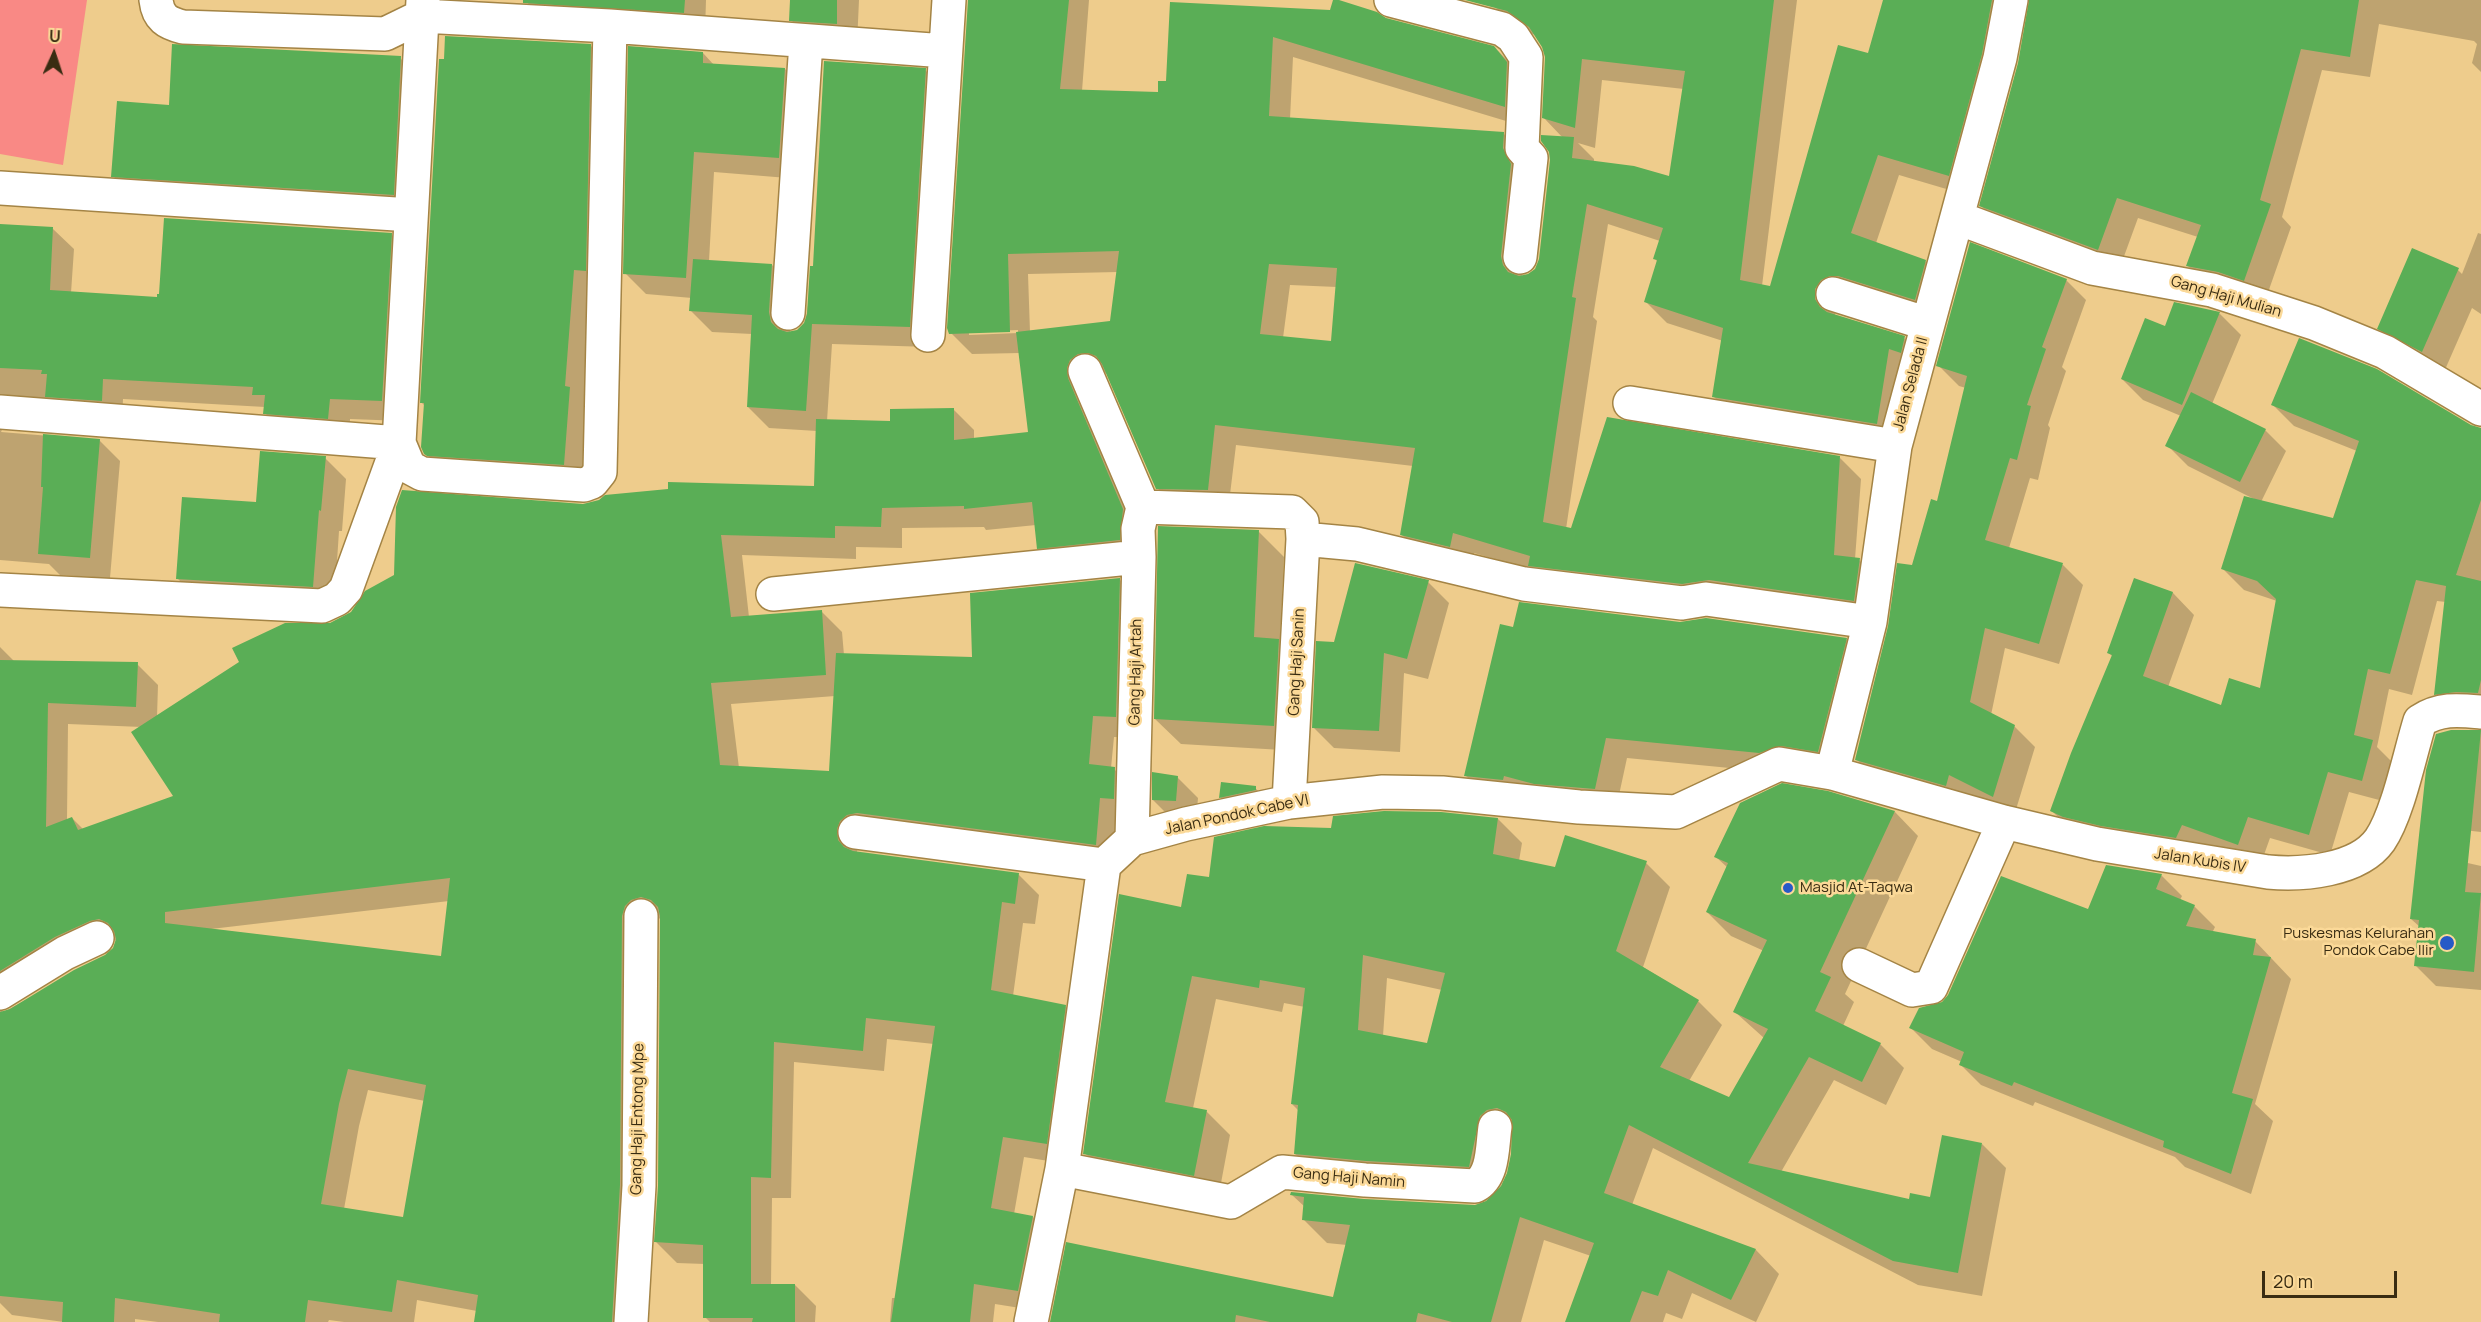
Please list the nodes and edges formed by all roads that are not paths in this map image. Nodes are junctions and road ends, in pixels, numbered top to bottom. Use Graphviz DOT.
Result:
graph roads {
  1 [pos="156,0"];
  2 [pos="949,0"];
  3 [pos="1391,0"];
  4 [pos="2011,0"];
  5 [pos="422,8"];
  6 [pos="610,26"];
  7 [pos="806,42"];
  8 [pos="945,51"];
  9 [pos="0,188"];
  10 [pos="411,216"];
  11 [pos="1958,218"];
  12 [pos="1520,257"];
  13 [pos="1833,294"];
  14 [pos="788,313"];
  15 [pos="1928,324"];
  16 [pos="928,335"];
  17 [pos="1085,370"];
  18 [pos="1630,403"];
  19 [pos="2481,409"];
  20 [pos="0,412"];
  21 [pos="399,442"];
  22 [pos="1895,446"];
  23 [pos="1143,507"];
  24 [pos="1303,530"];
  25 [pos="1139,557"];
  26 [pos="0,590"];
  27 [pos="773,594"];
  28 [pos="1870,622"];
  29 [pos="2481,712"];
  30 [pos="1832,773"];
  31 [pos="1289,802"];
  32 [pos="2004,822"];
  33 [pos="855,832"];
  34 [pos="1132,839"];
  35 [pos="1104,865"];
  36 [pos="641,916"];
  37 [pos="97,938"];
  38 [pos="1859,965"];
  39 [pos="0,993"];
  40 [pos="1495,1127"];
  41 [pos="1062,1169"];
  42 [pos="632,1322"];
  43 [pos="1031,1322"];
  1 -- 5 [label="street"];
  2 -- 8 [label="street"];
  3 -- 12 [label="street"];
  4 -- 11 [label="street, Jalan Selada II"];
  5 -- 6 [label="street"];
  5 -- 10 [label="street"];
  6 -- 7 [label="street"];
  6 -- 21 [label="street"];
  7 -- 8 [label="street"];
  7 -- 14 [label="street"];
  8 -- 16 [label="street"];
  9 -- 10 [label="street"];
  10 -- 21 [label="street"];
  11 -- 15 [label="street, Jalan Selada II"];
  11 -- 19 [label="street, Gang Haji Mulian"];
  13 -- 15 [label="street"];
  15 -- 22 [label="street, Jalan Selada II"];
  17 -- 23 [label="street"];
  18 -- 22 [label="street"];
  20 -- 21 [label="street"];
  21 -- 26 [label="street"];
  22 -- 28 [label="street, Jalan Selada II"];
  23 -- 24 [label="street"];
  23 -- 25 [label="street, Gang Haji Artah"];
  24 -- 28 [label="street"];
  24 -- 31 [label="street, Gang Haji Sanin"];
  25 -- 27 [label="street"];
  25 -- 34 [label="street, Gang Haji Artah"];
  28 -- 30 [label="street, Jalan Selada II"];
  29 -- 32 [label="street, Jalan Kubis IV"];
  30 -- 31 [label="street, Jalan Pondok Cabe VI"];
  30 -- 32 [label="street, Jalan Kubis IV"];
  31 -- 34 [label="street, Jalan Pondok Cabe VI"];
  32 -- 38 [label="street"];
  33 -- 35 [label="street"];
  34 -- 35 [label="street, Jalan Pondok Cabe VI"];
  35 -- 41 [label="street"];
  36 -- 42 [label="street, Gang Haji Entong Mpe"];
  37 -- 39 [label="street"];
  40 -- 41 [label="street, Gang Haji Namin"];
  41 -- 43 [label="street"];
}
